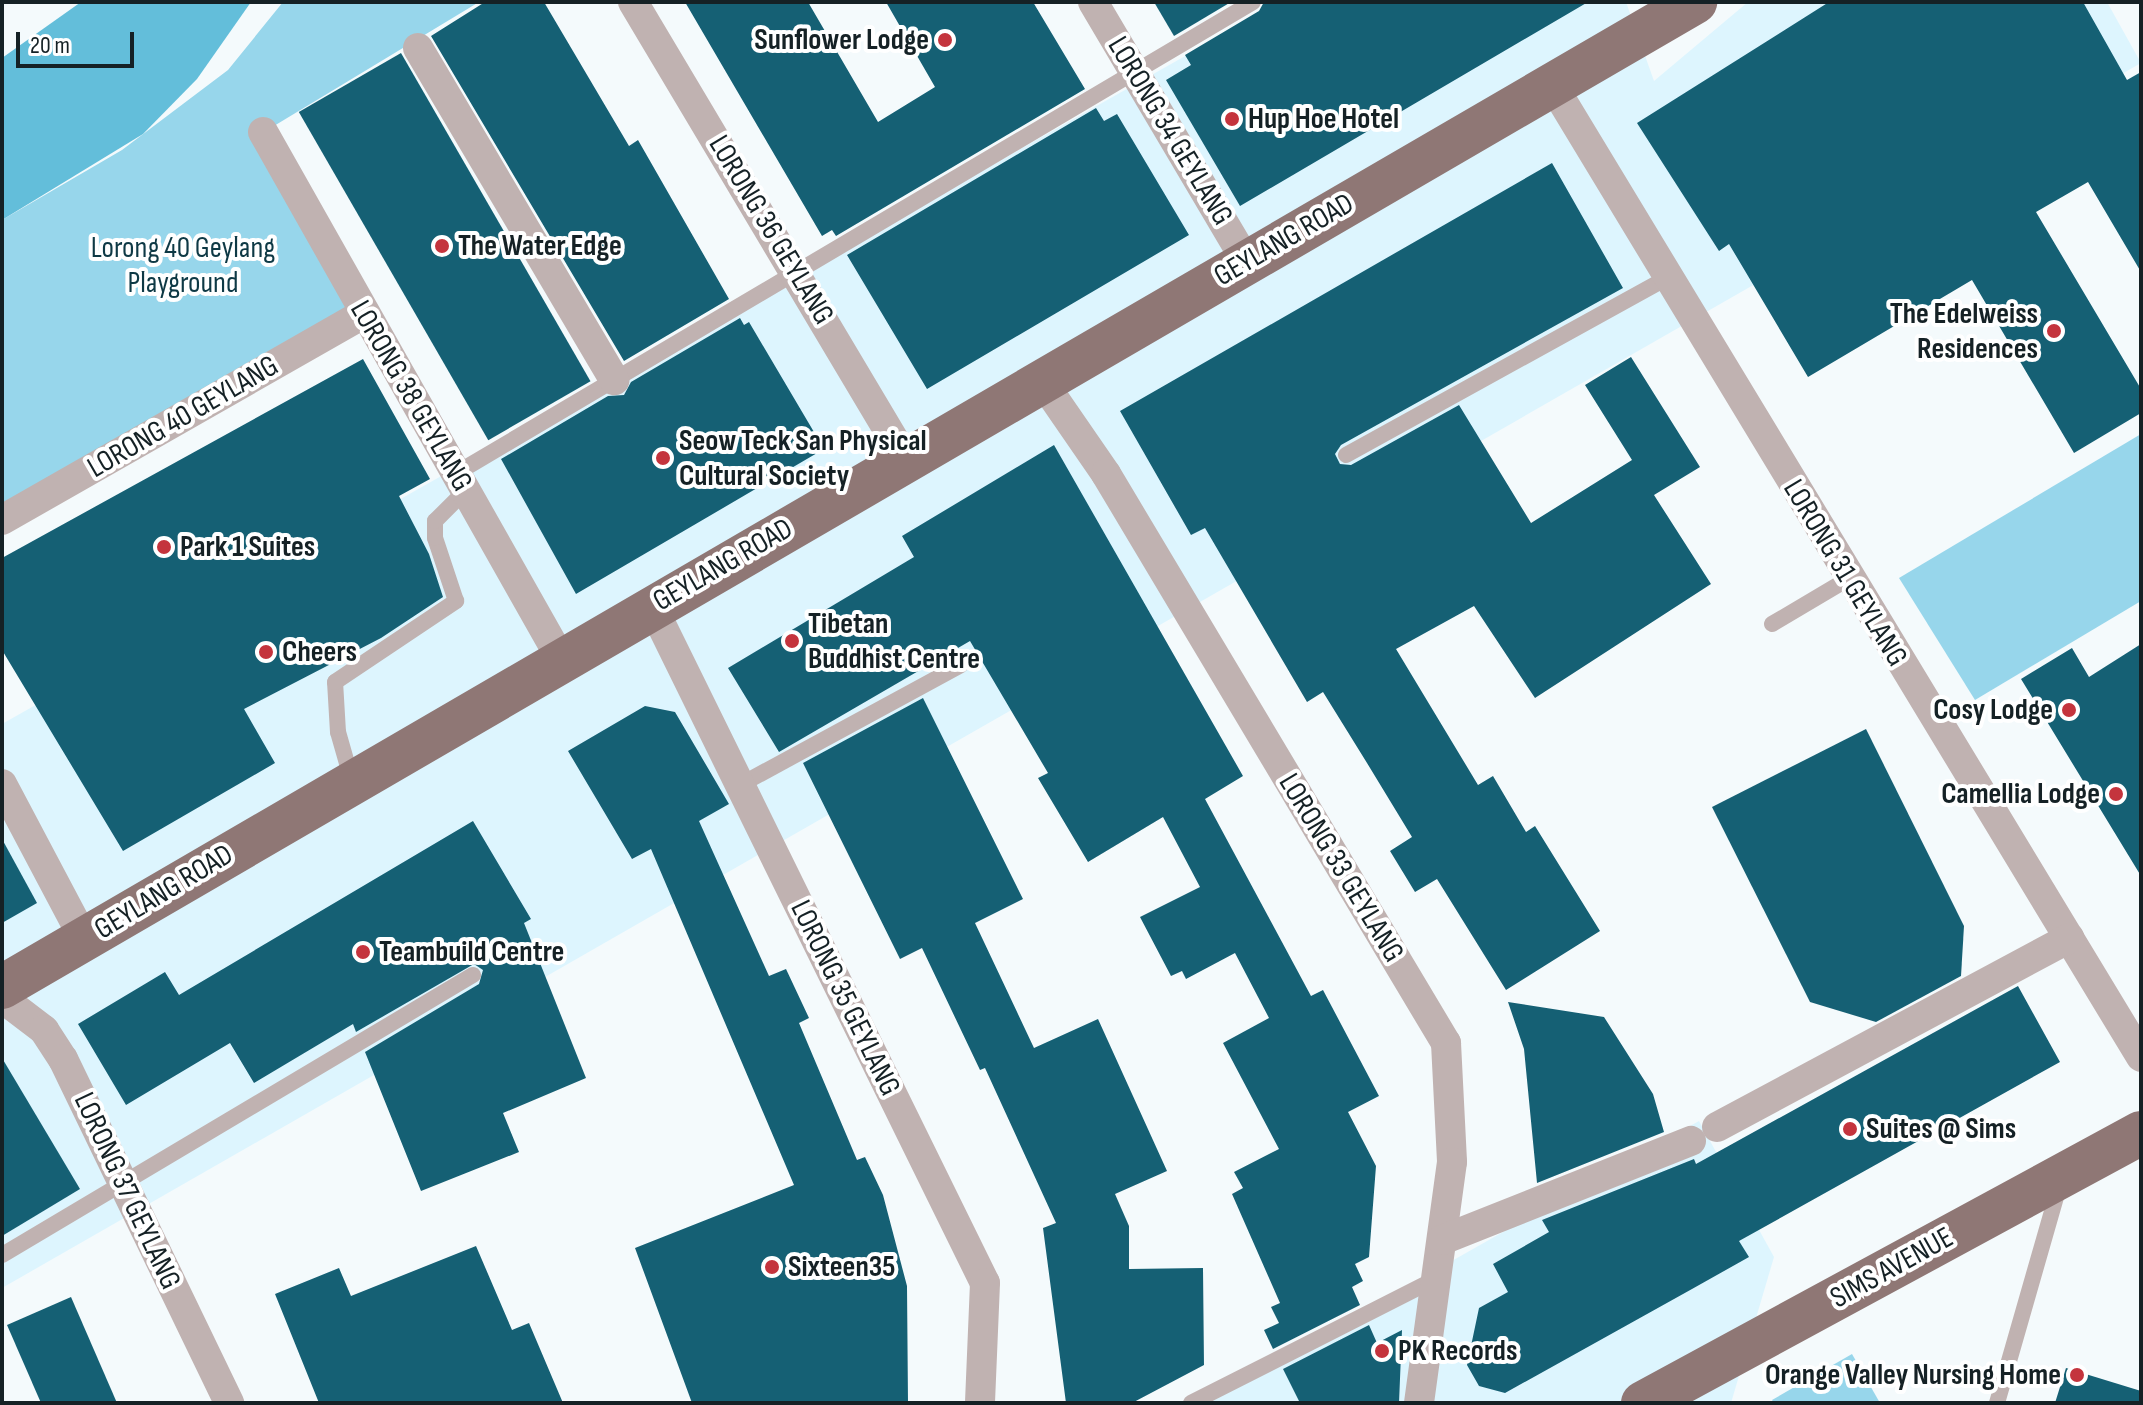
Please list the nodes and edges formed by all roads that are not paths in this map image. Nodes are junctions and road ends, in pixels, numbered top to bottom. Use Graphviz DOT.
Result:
graph roads {
  1 [pos="633,2"];
  2 [pos="1093,2"];
  3 [pos="1253,2"];
  4 [pos="1678,7"];
  5 [pos="418,48"];
  6 [pos="1136,73"];
  7 [pos="1553,86"];
  8 [pos="263,132"];
  9 [pos="1246,261"];
  10 [pos="798,272"];
  11 [pos="1669,277"];
  12 [pos="363,314"];
  13 [pos="614,380"];
  14 [pos="1044,384"];
  15 [pos="1346,455"];
  16 [pos="906,460"];
  17 [pos="460,483"];
  18 [pos="2,520"];
  19 [pos="1848,579"];
  20 [pos="652,606"];
  21 [pos="1772,624"];
  22 [pos="561,659"];
  23 [pos="961,665"];
  24 [pos="352,781"];
  25 [pos="2,784"];
  26 [pos="740,785"];
  27 [pos="2070,938"];
  28 [pos="84,939"];
  29 [pos="473,975"];
  30 [pos="2,987"];
  31 [pos="2,998"];
  32 [pos="2141,1057"];
  33 [pos="2141,1133"];
  34 [pos="2063,1175"];
  35 [pos="126,1183"];
  36 [pos="1442,1240"];
  37 [pos="2,1255"];
  38 [pos="1437,1278"];
  39 [pos="229,1403"];
  40 [pos="980,1403"];
  41 [pos="1191,1403"];
  42 [pos="1419,1403"];
  43 [pos="1643,1403"];
  44 [pos="1997,1403"];
  1 -- 10 [label="street, LORONG 36 GEYLANG"];
  2 -- 6 [label="street, LORONG 34 GEYLANG"];
  3 -- 6 [label="lane"];
  4 -- 7 [label="main road, GEYLANG ROAD"];
  5 -- 13 [label="street"];
  6 -- 9 [label="street, LORONG 34 GEYLANG"];
  6 -- 10 [label="lane"];
  7 -- 9 [label="main road, GEYLANG ROAD"];
  7 -- 11 [label="street, LORONG 31 GEYLANG"];
  8 -- 12 [label="street, LORONG 38 GEYLANG"];
  9 -- 14 [label="main road, GEYLANG ROAD"];
  10 -- 13 [label="lane"];
  10 -- 16 [label="street, LORONG 36 GEYLANG"];
  11 -- 15 [label="lane"];
  11 -- 19 [label="street, LORONG 31 GEYLANG"];
  12 -- 17 [label="street, LORONG 38 GEYLANG"];
  12 -- 18 [label="street, LORONG 40 GEYLANG"];
  13 -- 17 [label="lane"];
  14 -- 16 [label="main road, GEYLANG ROAD"];
  14 -- 36 [label="street, LORONG 33 GEYLANG"];
  16 -- 20 [label="main road, GEYLANG ROAD"];
  17 -- 22 [label="street, LORONG 38 GEYLANG"];
  17 -- 24 [label="lane"];
  19 -- 21 [label="lane"];
  19 -- 27 [label="street, LORONG 31 GEYLANG"];
  20 -- 22 [label="main road, GEYLANG ROAD"];
  20 -- 26 [label="street, LORONG 35 GEYLANG"];
  22 -- 24 [label="main road, GEYLANG ROAD"];
  23 -- 26 [label="lane"];
  24 -- 28 [label="main road, GEYLANG ROAD"];
  25 -- 28 [label="street"];
  26 -- 40 [label="street, LORONG 35 GEYLANG"];
  27 -- 32 [label="street, LORONG 31 GEYLANG"];
  27 -- 36 [label="street"];
  28 -- 30 [label="main road, GEYLANG ROAD"];
  29 -- 35 [label="lane"];
  31 -- 35 [label="street, LORONG 37 GEYLANG"];
  33 -- 34 [label="main road, SIMS AVENUE"];
  34 -- 43 [label="main road, SIMS AVENUE"];
  34 -- 44 [label="lane"];
  35 -- 37 [label="lane"];
  35 -- 39 [label="street, LORONG 37 GEYLANG"];
  36 -- 38 [label="street, LORONG 33 GEYLANG"];
  38 -- 41 [label="lane"];
  38 -- 42 [label="street, LORONG 33 GEYLANG"];
}
